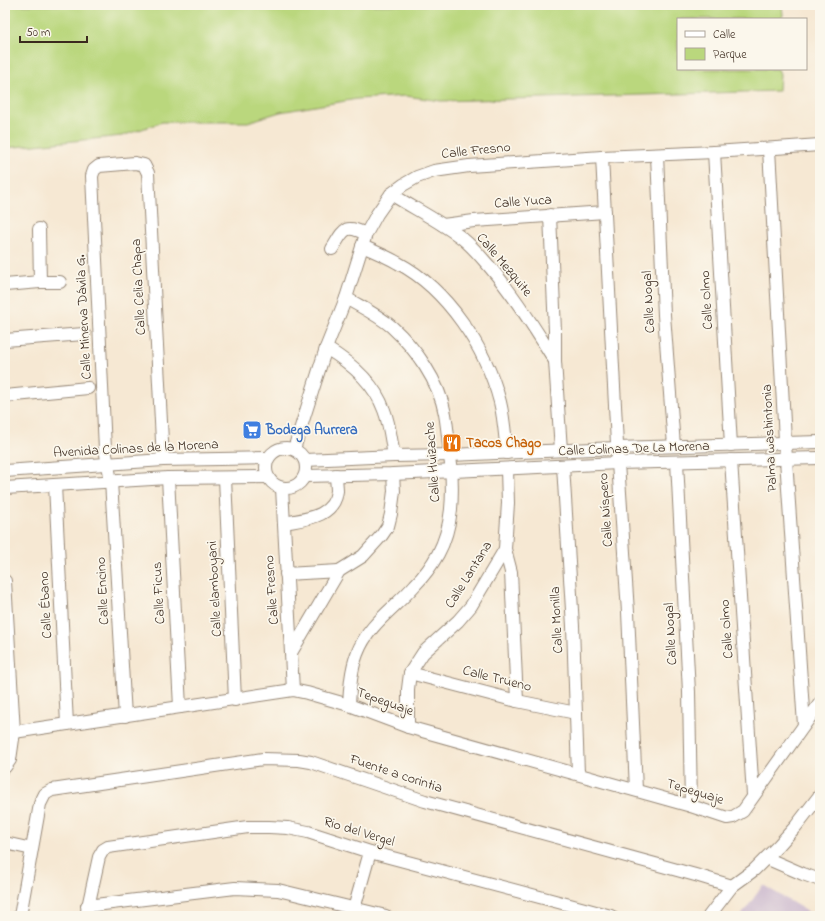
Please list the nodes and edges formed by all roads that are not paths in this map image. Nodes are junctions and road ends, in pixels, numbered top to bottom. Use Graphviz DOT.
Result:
graph roads {
  1 [pos="820,145"];
  2 [pos="769,148"];
  3 [pos="714,152"];
  4 [pos="657,155"];
  5 [pos="602,157"];
  6 [pos="94,170"];
  7 [pos="391,194"];
  8 [pos="605,212"];
  9 [pos="550,215"];
  10 [pos="443,225"];
  11 [pos="39,229"];
  12 [pos="366,234"];
  13 [pos="362,246"];
  14 [pos="332,248"];
  15 [pos="40,282"];
  16 [pos="60,282"];
  17 [pos="5,285"];
  18 [pos="346,298"];
  19 [pos="84,334"];
  20 [pos="5,340"];
  21 [pos="326,348"];
  22 [pos="555,361"];
  23 [pos="88,388"];
  24 [pos="5,396"];
  25 [pos="820,442"];
  26 [pos="786,444"];
  27 [pos="731,445"];
  28 [pos="674,446"];
  29 [pos="617,448"];
  30 [pos="294,449"];
  31 [pos="561,450"];
  32 [pos="507,453"];
  33 [pos="450,455"];
  34 [pos="394,456"];
  35 [pos="268,458"];
  36 [pos="820,458"];
  37 [pos="786,459"];
  38 [pos="163,460"];
  39 [pos="305,460"];
  40 [pos="731,460"];
  41 [pos="677,462"];
  42 [pos="618,463"];
  43 [pos="108,464"];
  44 [pos="563,466"];
  45 [pos="6,468"];
  46 [pos="507,469"];
  47 [pos="451,470"];
  48 [pos="393,474"];
  49 [pos="336,475"];
  50 [pos="305,476"];
  51 [pos="268,477"];
  52 [pos="168,478"];
  53 [pos="225,478"];
  54 [pos="111,481"];
  55 [pos="55,485"];
  56 [pos="5,488"];
  57 [pos="282,488"];
  58 [pos="284,523"];
  59 [pos="505,549"];
  60 [pos="340,571"];
  61 [pos="286,574"];
  62 [pos="5,581"];
  63 [pos="292,652"];
  64 [pos="410,673"];
  65 [pos="293,690"];
  66 [pos="235,700"];
  67 [pos="517,700"];
  68 [pos="820,703"];
  69 [pos="349,705"];
  70 [pos="180,707"];
  71 [pos="576,714"];
  72 [pos="125,716"];
  73 [pos="67,724"];
  74 [pos="804,725"];
  75 [pos="408,727"];
  76 [pos="14,732"];
  77 [pos="5,767"];
  78 [pos="578,774"];
  79 [pos="636,790"];
  80 [pos="820,795"];
  81 [pos="753,796"];
  82 [pos="691,806"];
  83 [pos="5,843"];
  84 [pos="32,849"];
  85 [pos="370,852"];
  86 [pos="766,858"];
  87 [pos="820,880"];
  88 [pos="732,886"];
  89 [pos="87,911"];
  90 [pos="353,912"];
  91 [pos="20,916"];
  92 [pos="386,916"];
  93 [pos="611,916"];
  94 [pos="709,916"];
  1 -- 2 [label="street, Calle Fresno"];
  2 -- 3 [label="street, Calle Fresno"];
  2 -- 26 [label="street, Palma washintonia"];
  3 -- 4 [label="street, Calle Fresno"];
  3 -- 27 [label="street, Calle Olmo"];
  4 -- 5 [label="street, Calle Fresno"];
  4 -- 28 [label="street, Calle Nogal"];
  5 -- 7 [label="street, Calle Fresno"];
  5 -- 8 [label="street, Calle Níspero"];
  6 -- 38 [label="street, Calle Celia Chapa"];
  6 -- 43 [label="street, Calle Minerva Dávila G."];
  7 -- 10 [label="street, Calle Mezquite"];
  7 -- 12 [label="street, Calle Fresno"];
  8 -- 9 [label="street, Calle Yuca"];
  8 -- 29 [label="street, Calle Níspero"];
  9 -- 10 [label="street, Calle Yuca"];
  9 -- 22 [label="street"];
  10 -- 22 [label="street, Calle Mezquite"];
  11 -- 15 [label="street"];
  12 -- 13 [label="street, Calle Fresno"];
  12 -- 14 [label="street"];
  13 -- 18 [label="street, Calle Fresno"];
  13 -- 32 [label="street"];
  15 -- 16 [label="street"];
  15 -- 17 [label="street"];
  18 -- 21 [label="street, Calle Fresno"];
  18 -- 33 [label="street, Calle Huizache"];
  19 -- 20 [label="street"];
  21 -- 30 [label="street, Calle Fresno"];
  21 -- 34 [label="street"];
  22 -- 31 [label="street"];
  23 -- 24 [label="street"];
  25 -- 26 [label="street, Calle Colinas De La Morena"];
  26 -- 27 [label="street, Calle Colinas De La Morena"];
  26 -- 37 [label="street, Palma washintonia"];
  27 -- 28 [label="street, Calle Colinas De La Morena"];
  28 -- 29 [label="street, Calle Colinas De La Morena"];
  29 -- 31 [label="street, Calle Colinas De La Morena"];
  29 -- 42 [label="street, Calle Níspero"];
  30 -- 35 [label="street"];
  30 -- 39 [label="street"];
  31 -- 32 [label="street, Calle Colinas De La Morena"];
  32 -- 33 [label="street, Calle Colinas De La Morena"];
  33 -- 34 [label="street, Calle Colinas De La Morena"];
  33 -- 47 [label="street, Calle Huizache"];
  34 -- 39 [label="street, Calle Colinas De La Morena"];
  35 -- 38 [label="street, Avenida Colinas de la Morena"];
  35 -- 51 [label="street"];
  36 -- 37 [label="street, Calle Colinas De La Morena"];
  37 -- 40 [label="street, Calle Colinas De La Morena"];
  37 -- 74 [label="street, Palma washintonia"];
  38 -- 43 [label="street, Avenida Colinas de la Morena"];
  39 -- 50 [label="street"];
  40 -- 41 [label="street, Calle Colinas De La Morena"];
  40 -- 81 [label="street, Calle Olmo"];
  41 -- 42 [label="street, Calle Colinas De La Morena"];
  41 -- 82 [label="street, Calle Nogal"];
  42 -- 44 [label="street, Calle Colinas De La Morena"];
  42 -- 79 [label="street, Calle Níspero"];
  43 -- 45 [label="street, Avenida Colinas de la Morena"];
  43 -- 54 [label="street, Calle Encino"];
  44 -- 46 [label="street, Calle Colinas De La Morena"];
  44 -- 71 [label="street, Calle Monilla"];
  46 -- 47 [label="street, Calle Colinas De La Morena"];
  46 -- 59 [label="street, Calle Lantana"];
  47 -- 48 [label="street, Calle Colinas De La Morena"];
  47 -- 69 [label="street, Calle Huizache"];
  48 -- 49 [label="street, Calle Colinas De La Morena"];
  48 -- 60 [label="street"];
  49 -- 50 [label="street, Calle Colinas De La Morena"];
  49 -- 58 [label="street"];
  50 -- 57 [label="street"];
  51 -- 53 [label="street"];
  51 -- 57 [label="street"];
  52 -- 53 [label="street"];
  52 -- 54 [label="street"];
  52 -- 70 [label="street, Calle Ficus"];
  53 -- 66 [label="street, Calle elamboyani"];
  54 -- 55 [label="street"];
  54 -- 72 [label="street, Calle Encino"];
  55 -- 56 [label="street"];
  55 -- 73 [label="street, Calle Ébano"];
  57 -- 58 [label="street, Calle Fresno"];
  58 -- 61 [label="street, Calle Fresno"];
  59 -- 64 [label="street, Calle Lantana"];
  59 -- 67 [label="street"];
  60 -- 61 [label="street"];
  60 -- 63 [label="street"];
  61 -- 63 [label="street, Calle Fresno"];
  62 -- 76 [label="street"];
  63 -- 65 [label="street, Calle Fresno"];
  64 -- 67 [label="street, Calle Trueno"];
  64 -- 75 [label="street, Calle Lantana"];
  65 -- 66 [label="street, Tepeguaje"];
  65 -- 69 [label="street, Tepeguaje"];
  66 -- 70 [label="street, Tepeguaje"];
  67 -- 71 [label="street, Calle Trueno"];
  68 -- 74 [label="street"];
  69 -- 75 [label="street, Tepeguaje"];
  70 -- 72 [label="street, Tepeguaje"];
  71 -- 78 [label="street, Calle Monilla"];
  72 -- 73 [label="street, Tepeguaje"];
  73 -- 76 [label="street, Tepeguaje"];
  74 -- 81 [label="street"];
  75 -- 78 [label="street, Tepeguaje"];
  76 -- 77 [label="street"];
  78 -- 79 [label="street, Tepeguaje"];
  79 -- 82 [label="street, Tepeguaje"];
  80 -- 86 [label="street"];
  81 -- 82 [label="street, Tepeguaje"];
  83 -- 84 [label="street"];
  84 -- 88 [label="street, Fuente a corintia"];
  84 -- 91 [label="street"];
  85 -- 89 [label="street, Rio del Vergel"];
  85 -- 90 [label="street"];
  85 -- 93 [label="street, Rio del Vergel"];
  86 -- 87 [label="street"];
  86 -- 88 [label="street"];
  88 -- 94 [label="street"];
  89 -- 90 [label="street"];
  90 -- 92 [label="street"];
}
